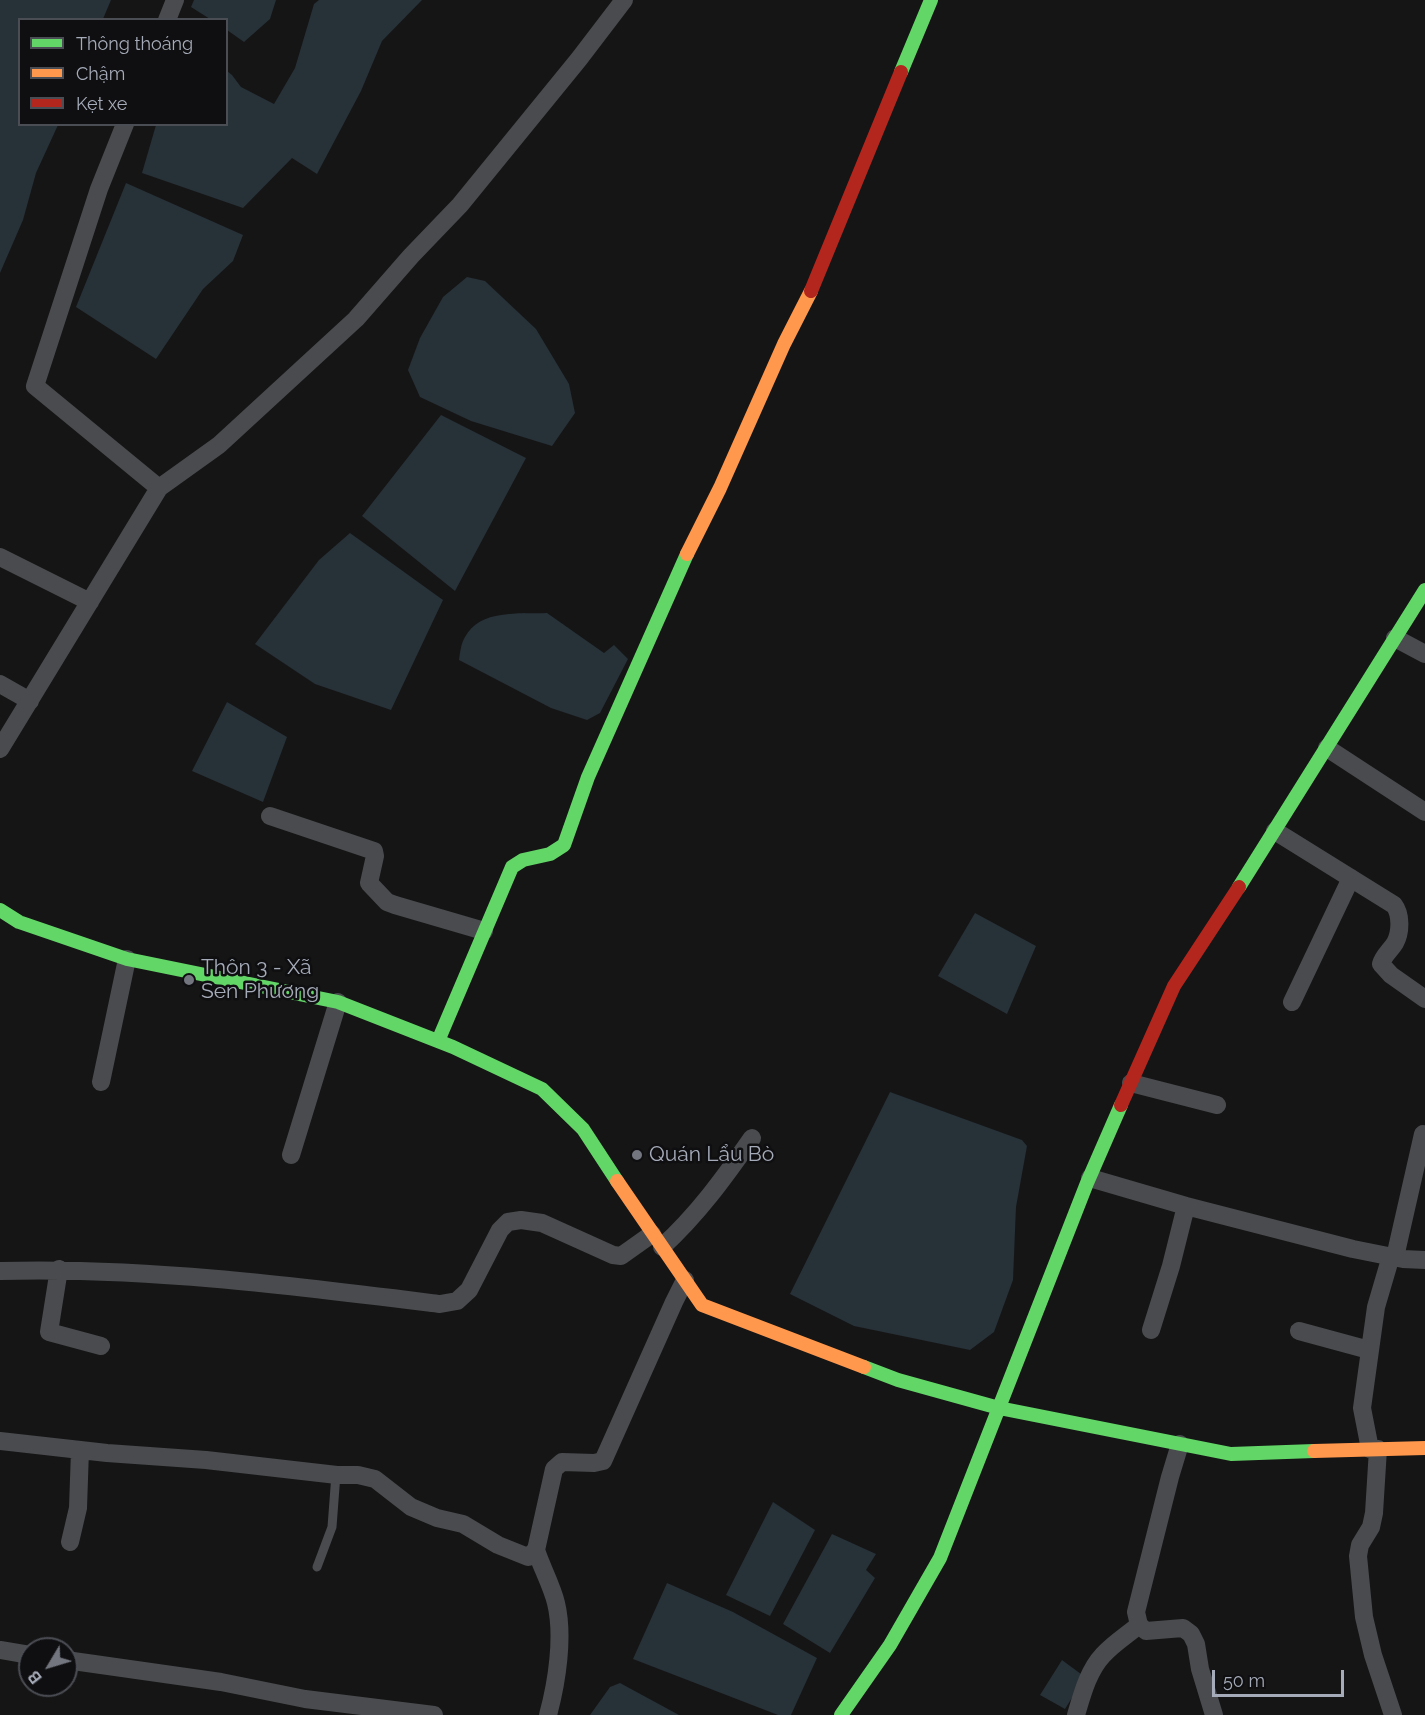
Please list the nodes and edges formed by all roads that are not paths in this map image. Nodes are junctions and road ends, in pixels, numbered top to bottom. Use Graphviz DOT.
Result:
graph roads {
  1 [pos="175,0"];
  2 [pos="624,0"];
  3 [pos="931,0"];
  4 [pos="168,18"];
  5 [pos="124,126"];
  6 [pos="159,488"];
  7 [pos="0,557"];
  8 [pos="1425,590"];
  9 [pos="90,602"];
  10 [pos="1395,638"];
  11 [pos="1425,654"];
  12 [pos="0,684"];
  13 [pos="30,701"];
  14 [pos="1327,748"];
  15 [pos="0,749"];
  16 [pos="1425,812"];
  17 [pos="270,816"];
  18 [pos="1275,831"];
  19 [pos="1351,878"];
  20 [pos="0,910"];
  21 [pos="484,931"];
  22 [pos="127,959"];
  23 [pos="1425,999"];
  24 [pos="338,1002"];
  25 [pos="1292,1002"];
  26 [pos="438,1041"];
  27 [pos="101,1082"];
  28 [pos="1131,1083"];
  29 [pos="1217,1106"];
  30 [pos="1423,1134"];
  31 [pos="752,1138"];
  32 [pos="291,1155"];
  33 [pos="1090,1178"];
  34 [pos="1186,1206"];
  35 [pos="657,1240"];
  36 [pos="1393,1257"];
  37 [pos="1425,1260"];
  38 [pos="59,1269"];
  39 [pos="0,1271"];
  40 [pos="685,1281"];
  41 [pos="1151,1330"];
  42 [pos="1299,1331"];
  43 [pos="101,1346"];
  44 [pos="1369,1350"];
  45 [pos="999,1408"];
  46 [pos="0,1441"];
  47 [pos="1180,1444"];
  48 [pos="1425,1448"];
  49 [pos="1374,1449"];
  50 [pos="80,1450"];
  51 [pos="336,1474"];
  52 [pos="70,1542"];
  53 [pos="536,1550"];
  54 [pos="317,1567"];
  55 [pos="1139,1625"];
  56 [pos="0,1650"];
  57 [pos="18,1653"];
  58 [pos="78,1662"];
  59 [pos="434,1715"];
  60 [pos="548,1715"];
  61 [pos="841,1715"];
  62 [pos="1076,1715"];
  63 [pos="1214,1715"];
  64 [pos="1393,1715"];
  1 -- 4 [label="street"];
  2 -- 6 [label="street"];
  3 -- 21 [label="street"];
  5 -- 6 [label="street"];
  6 -- 9 [label="street"];
  7 -- 9 [label="street"];
  8 -- 10 [label="street"];
  9 -- 13 [label="street"];
  10 -- 11 [label="street"];
  10 -- 14 [label="street"];
  12 -- 13 [label="street"];
  13 -- 15 [label="street"];
  14 -- 16 [label="street"];
  14 -- 18 [label="street"];
  17 -- 21 [label="street"];
  18 -- 19 [label="street"];
  18 -- 28 [label="street"];
  19 -- 23 [label="street"];
  19 -- 25 [label="street"];
  20 -- 22 [label="street"];
  21 -- 26 [label="street"];
  22 -- 24 [label="street"];
  22 -- 27 [label="street"];
  24 -- 26 [label="street"];
  24 -- 32 [label="street"];
  26 -- 35 [label="street"];
  28 -- 29 [label="street"];
  28 -- 33 [label="street"];
  30 -- 36 [label="street"];
  31 -- 35 [label="street"];
  33 -- 34 [label="street"];
  33 -- 45 [label="street"];
  34 -- 36 [label="street"];
  34 -- 41 [label="street"];
  35 -- 38 [label="street"];
  35 -- 40 [label="street"];
  36 -- 37 [label="street"];
  36 -- 44 [label="street"];
  38 -- 39 [label="street"];
  38 -- 43 [label="street"];
  40 -- 45 [label="street"];
  40 -- 53 [label="street"];
  42 -- 44 [label="street"];
  44 -- 49 [label="street"];
  45 -- 47 [label="street"];
  45 -- 61 [label="street"];
  46 -- 50 [label="street"];
  47 -- 49 [label="street"];
  47 -- 55 [label="street"];
  48 -- 49 [label="street"];
  49 -- 64 [label="street"];
  50 -- 51 [label="street"];
  50 -- 52 [label="street"];
  51 -- 53 [label="street"];
  51 -- 54 [label="lane"];
  53 -- 60 [label="street"];
  55 -- 62 [label="street"];
  55 -- 63 [label="street"];
  56 -- 57 [label="street"];
  58 -- 59 [label="street"];
}
